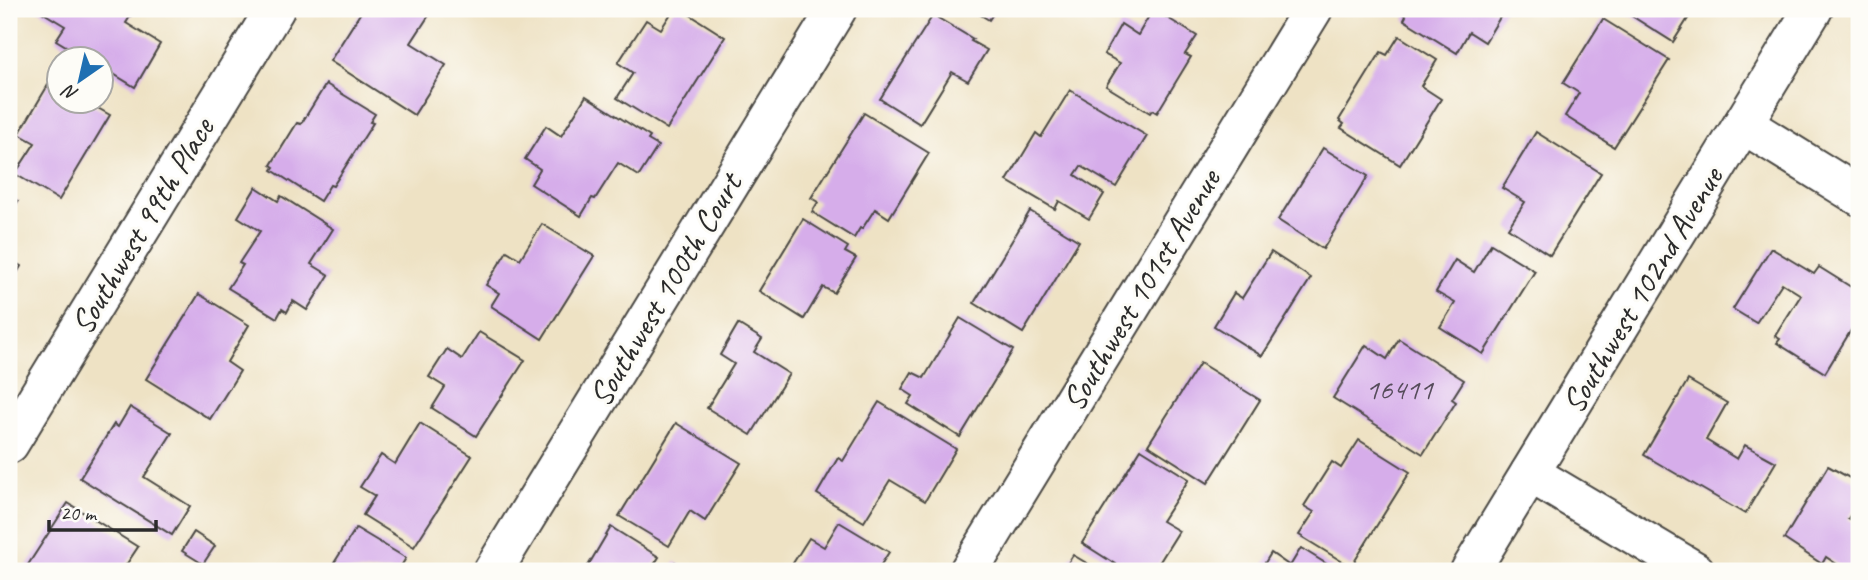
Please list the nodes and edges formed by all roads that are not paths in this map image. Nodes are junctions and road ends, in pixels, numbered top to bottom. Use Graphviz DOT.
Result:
graph roads {
  1 [pos="275,9"];
  2 [pos="837,9"];
  3 [pos="1313,9"];
  4 [pos="1813,9"];
  5 [pos="1743,124"];
  6 [pos="1859,196"];
  7 [pos="9,444"];
  8 [pos="1530,473"];
  9 [pos="493,571"];
  10 [pos="969,571"];
  11 [pos="1470,571"];
  12 [pos="1695,571"];
  1 -- 7 [label="street, Southwest 99th Place"];
  2 -- 9 [label="street, Southwest 100th Court"];
  3 -- 10 [label="street, Southwest 101st Avenue"];
  4 -- 5 [label="street, Southwest 102nd Avenue"];
  5 -- 6 [label="street"];
  5 -- 8 [label="street, Southwest 102nd Avenue"];
  8 -- 11 [label="street, Southwest 102nd Avenue"];
  8 -- 12 [label="street"];
}
